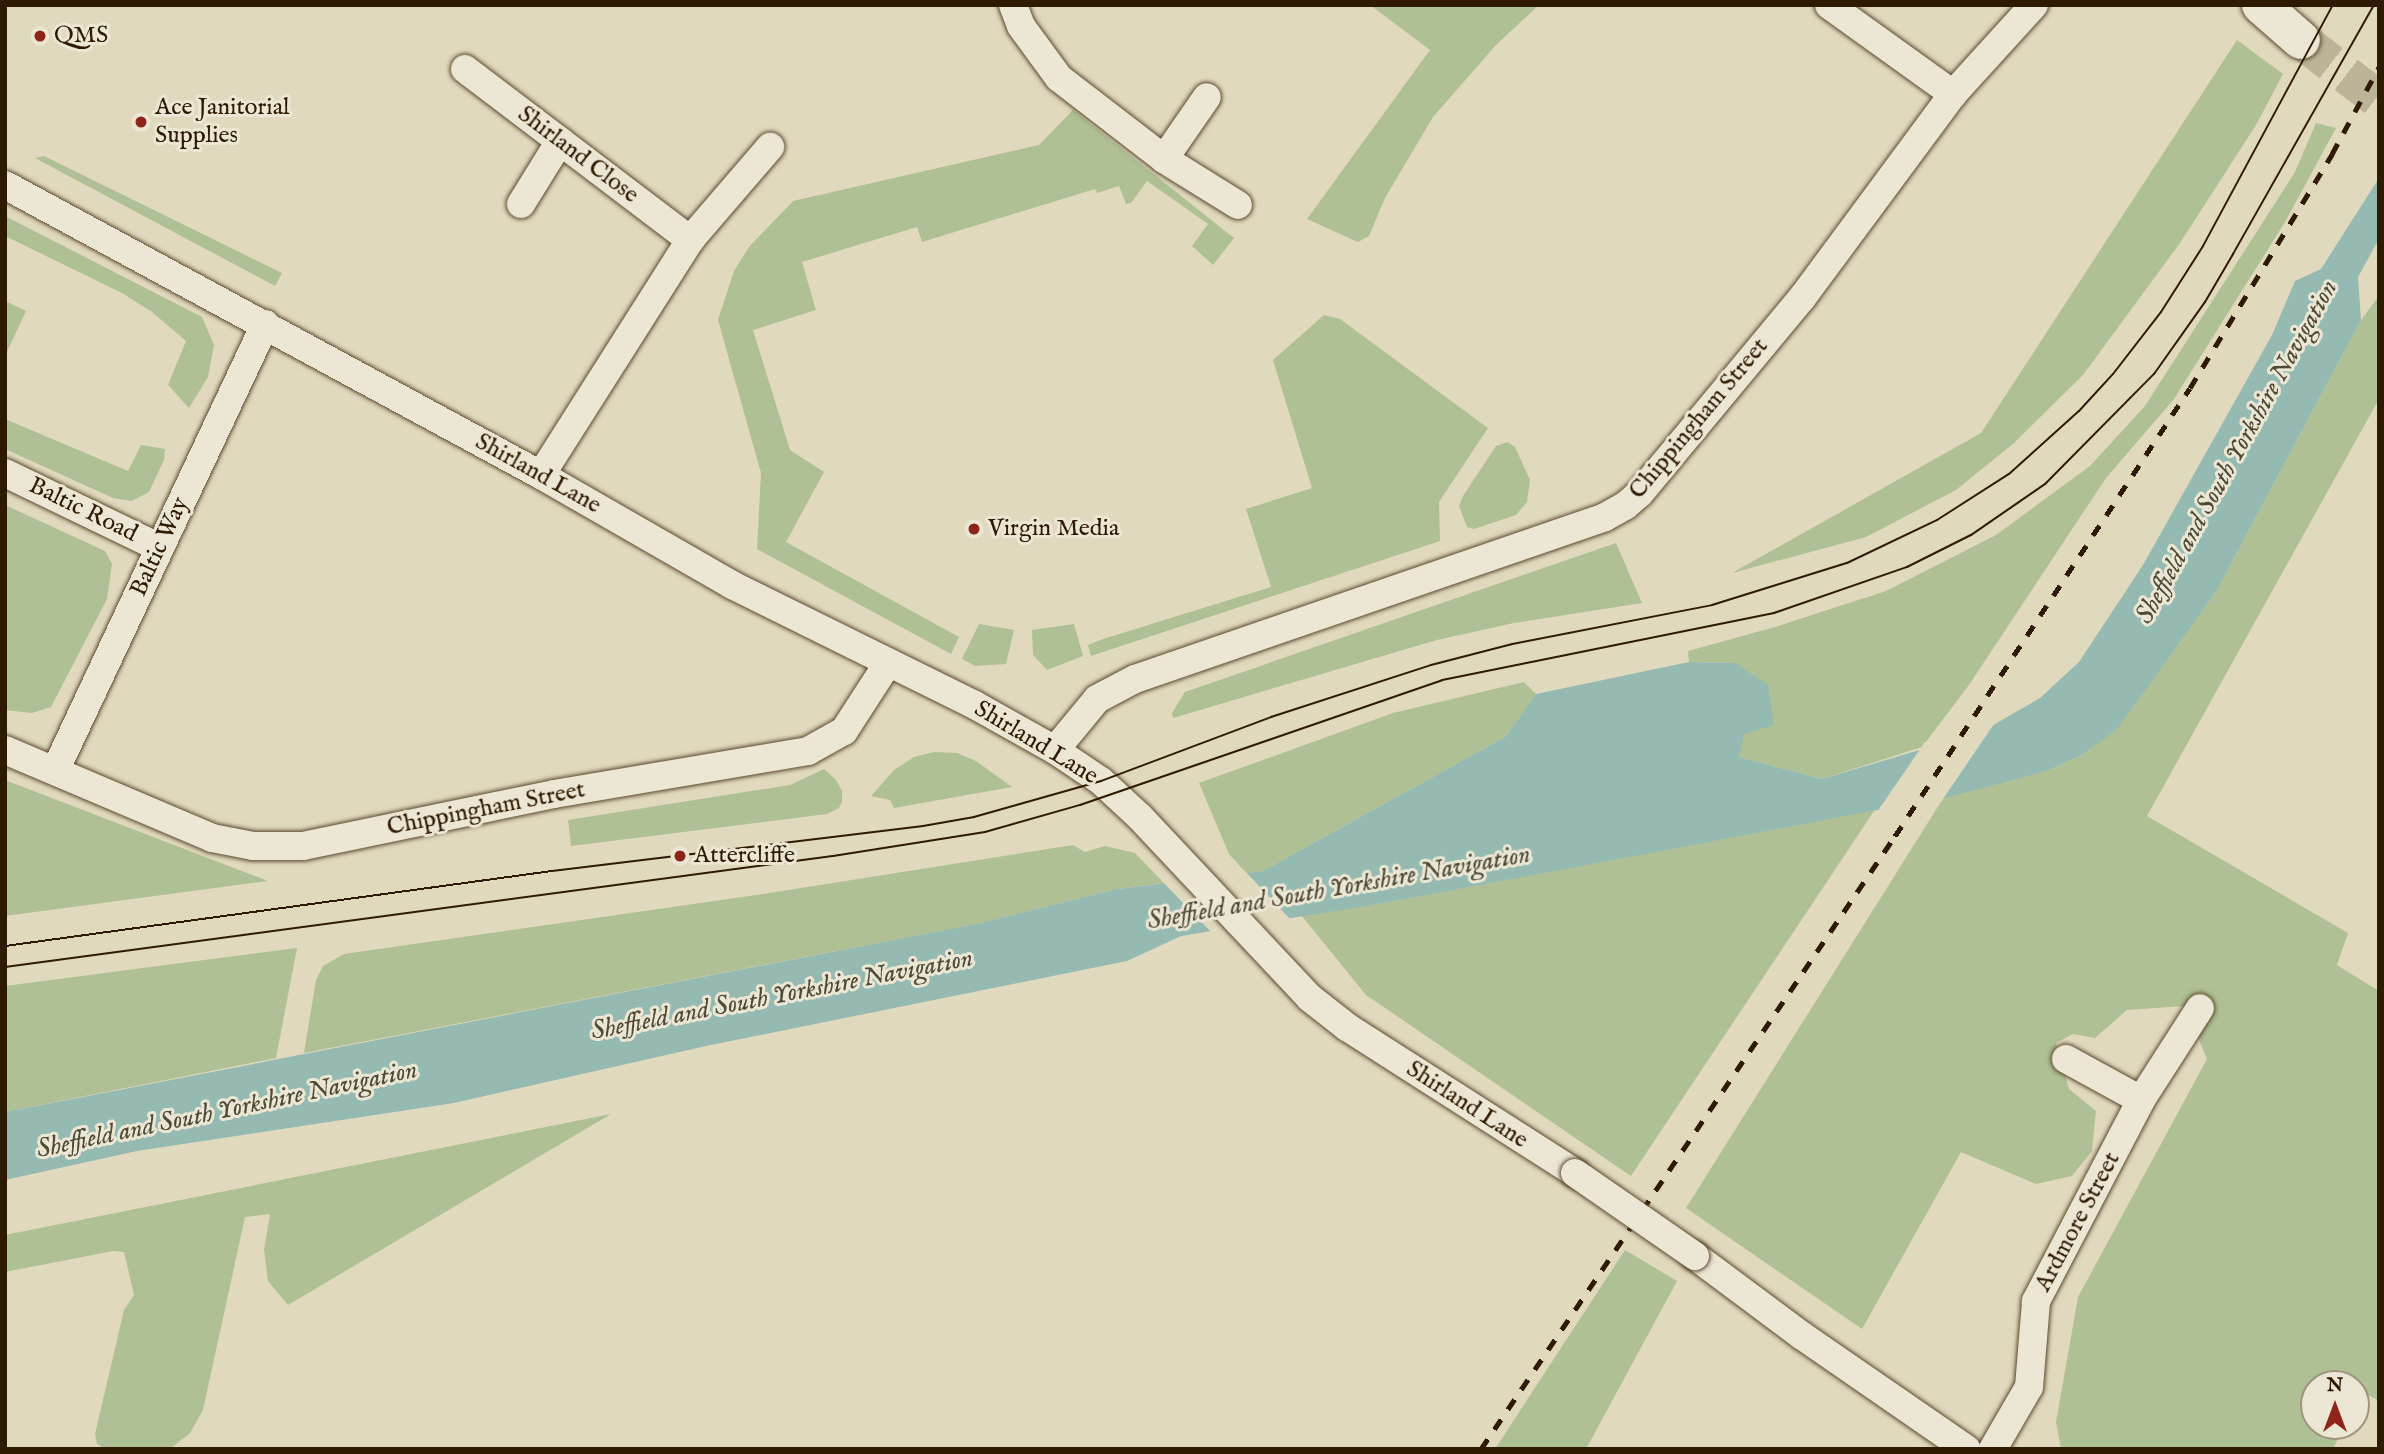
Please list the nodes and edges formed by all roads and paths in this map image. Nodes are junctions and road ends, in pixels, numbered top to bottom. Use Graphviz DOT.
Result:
graph roads {
  1 [pos="1013,5"];
  2 [pos="1829,5"];
  3 [pos="2034,5"];
  4 [pos="2261,5"];
  5 [pos="2301,40"];
  6 [pos="465,69"];
  7 [pos="1953,94"];
  8 [pos="1207,97"];
  9 [pos="560,141"];
  10 [pos="770,147"];
  11 [pos="1164,159"];
  12 [pos="5,185"];
  13 [pos="522,204"];
  14 [pos="1238,205"];
  15 [pos="690,240"];
  16 [pos="265,324"];
  17 [pos="5,473"];
  18 [pos="541,475"];
  19 [pos="160,548"];
  20 [pos="888,663"];
  21 [pos="5,750"];
  22 [pos="1055,750"];
  23 [pos="55,771"];
  24 [pos="2200,1008"];
  25 [pos="2066,1059"];
  26 [pos="2141,1100"];
  27 [pos="1966,1449"];
  28 [pos="1993,1449"];
  1 -- 11 [label="street"];
  2 -- 7 [label="street"];
  3 -- 7 [label="street, Chippingham Street"];
  4 -- 5 [label="main road"];
  6 -- 9 [label="street, Shirland Close"];
  7 -- 22 [label="street, Chippingham Street"];
  8 -- 11 [label="street"];
  9 -- 13 [label="street"];
  9 -- 15 [label="street, Shirland Close"];
  10 -- 15 [label="street"];
  11 -- 14 [label="street"];
  12 -- 16 [label="street, Shirland Lane"];
  15 -- 18 [label="street"];
  16 -- 18 [label="street, Shirland Lane"];
  16 -- 19 [label="street, Baltic Way"];
  17 -- 19 [label="street, Baltic Road"];
  18 -- 20 [label="street, Shirland Lane"];
  19 -- 23 [label="street, Baltic Way"];
  20 -- 22 [label="street, Shirland Lane"];
  20 -- 23 [label="street, Chippingham Street"];
  21 -- 23 [label="street, Chippingham Street"];
  22 -- 27 [label="street, Shirland Lane, bridge"];
  24 -- 26 [label="street, Ardmore Street"];
  25 -- 26 [label="street"];
  26 -- 28 [label="street, Ardmore Street"];
}
